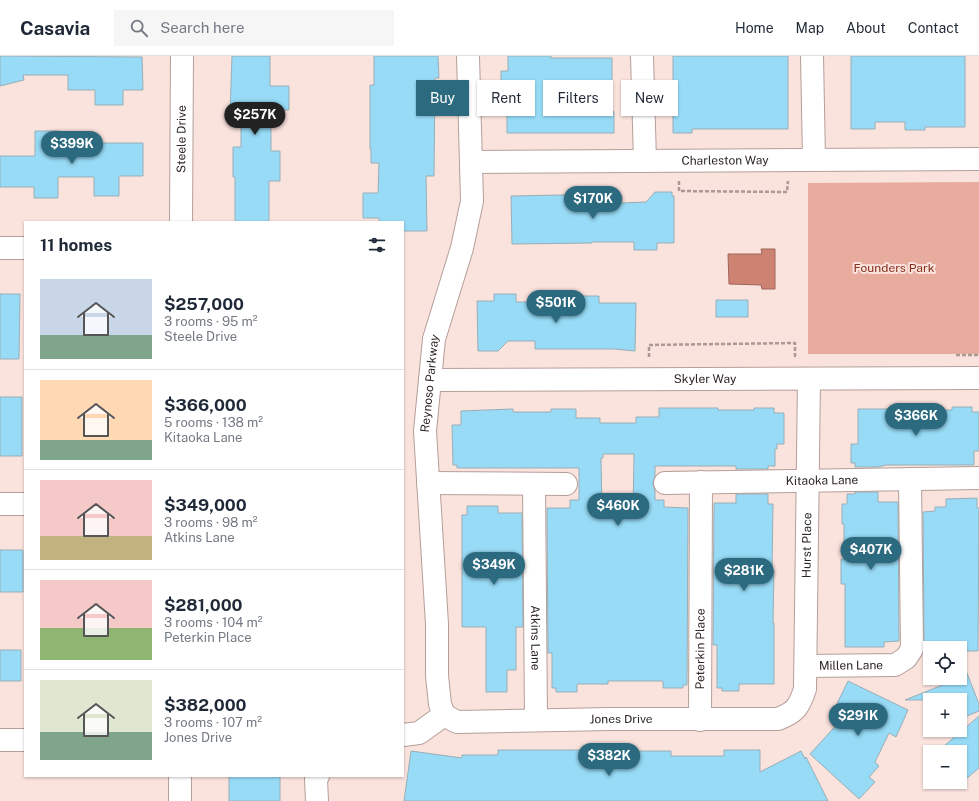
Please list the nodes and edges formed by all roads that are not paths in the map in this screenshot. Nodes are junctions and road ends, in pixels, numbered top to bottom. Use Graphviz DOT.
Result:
graph roads {
  1 [pos="182,56"];
  2 [pos="468,56"];
  3 [pos="642,56"];
  4 [pos="812,56"];
  5 [pos="979,158"];
  6 [pos="814,159"];
  7 [pos="645,161"];
  8 [pos="471,162"];
  9 [pos="181,221"];
  10 [pos="0,248"];
  11 [pos="24,248"];
  12 [pos="979,378"];
  13 [pos="809,379"];
  14 [pos="430,380"];
  15 [pos="979,478"];
  16 [pos="910,479"];
  17 [pos="808,481"];
  18 [pos="701,482"];
  19 [pos="428,483"];
  20 [pos="665,483"];
  21 [pos="534,484"];
  22 [pos="566,484"];
  23 [pos="0,504"];
  24 [pos="24,504"];
  25 [pos="806,666"];
  26 [pos="796,709"];
  27 [pos="444,715"];
  28 [pos="536,720"];
  29 [pos="700,720"];
  30 [pos="404,735"];
  31 [pos="0,740"];
  32 [pos="24,740"];
  33 [pos="180,777"];
  34 [pos="317,777"];
  35 [pos="180,801"];
  36 [pos="317,801"];
  1 -- 9 [label="street, Steele Drive"];
  2 -- 8 [label="street, Reynoso Parkway"];
  3 -- 7 [label="street"];
  4 -- 6 [label="street"];
  5 -- 6 [label="street, Charleston Way"];
  6 -- 7 [label="street, Charleston Way"];
  7 -- 8 [label="street, Charleston Way"];
  8 -- 14 [label="street, Reynoso Parkway"];
  10 -- 11 [label="street"];
  12 -- 13 [label="street, Skyler Way"];
  13 -- 14 [label="street, Skyler Way"];
  13 -- 17 [label="street, Hurst Place"];
  14 -- 19 [label="street, Reynoso Parkway"];
  15 -- 16 [label="street, Kitaoka Lane"];
  16 -- 17 [label="street, Kitaoka Lane"];
  16 -- 25 [label="street, Millen Lane"];
  17 -- 18 [label="street, Kitaoka Lane"];
  17 -- 25 [label="street, Hurst Place"];
  18 -- 20 [label="street, Kitaoka Lane"];
  18 -- 29 [label="street, Peterkin Place"];
  19 -- 21 [label="street"];
  19 -- 27 [label="street, Reynoso Parkway"];
  21 -- 22 [label="street"];
  21 -- 28 [label="street, Atkins Lane"];
  23 -- 24 [label="street"];
  25 -- 26 [label="street, Hurst Place"];
  26 -- 29 [label="street, Jones Drive"];
  27 -- 28 [label="street, Jones Drive"];
  27 -- 30 [label="street"];
  28 -- 29 [label="street, Jones Drive"];
  31 -- 32 [label="street"];
  33 -- 35 [label="street"];
  34 -- 36 [label="street"];
}
